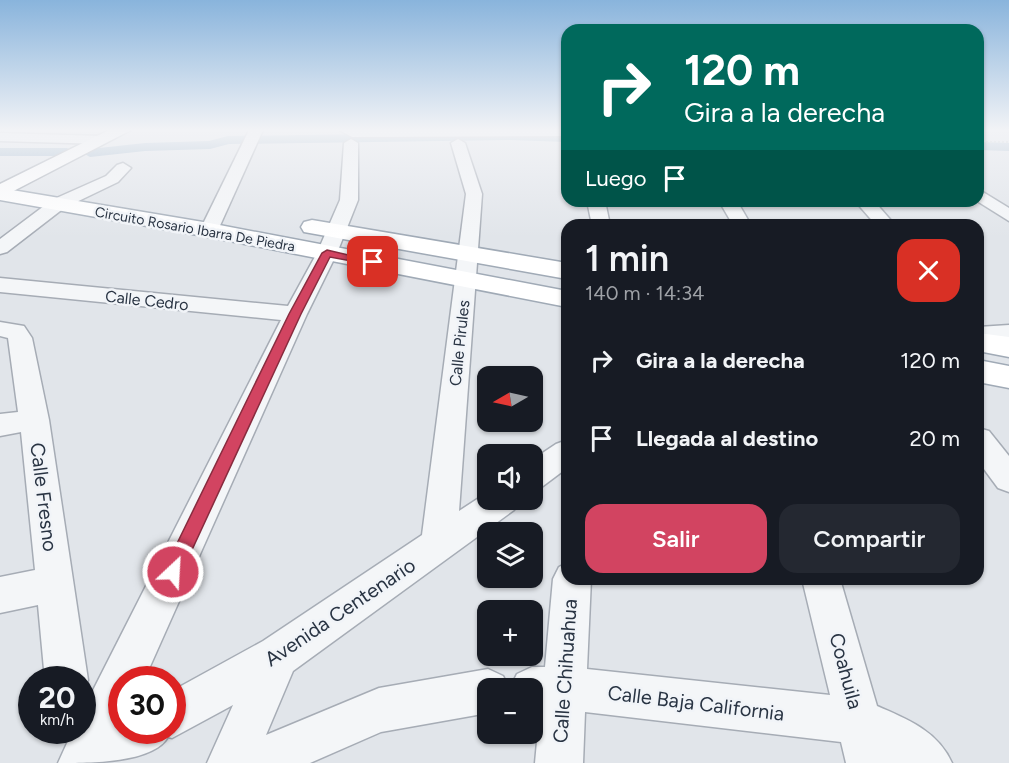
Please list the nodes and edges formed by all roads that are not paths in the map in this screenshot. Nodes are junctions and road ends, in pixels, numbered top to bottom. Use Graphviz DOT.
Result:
graph roads {
  1 [pos="58,166"];
  2 [pos="239,166"];
  3 [pos="348,166"];
  4 [pos="465,166"];
  5 [pos="123,168"];
  6 [pos="0,176"];
  7 [pos="89,190"];
  8 [pos="9,194"];
  9 [pos="984,198"];
  10 [pos="58,204"];
  11 [pos="870,207"];
  12 [pos="1009,216"];
  13 [pos="880,219"];
  14 [pos="213,220"];
  15 [pos="331,242"];
  16 [pos="0,248"];
  17 [pos="468,255"];
  18 [pos="561,271"];
  19 [pos="465,280"];
  20 [pos="0,285"];
  21 [pos="561,298"];
  22 [pos="295,314"];
  23 [pos="0,329"];
  24 [pos="984,372"];
  25 [pos="1009,377"];
  26 [pos="34,420"];
  27 [pos="0,425"];
  28 [pos="984,447"];
  29 [pos="561,456"];
  30 [pos="543,469"];
  31 [pos="1009,479"];
  32 [pos="488,510"];
  33 [pos="439,546"];
  34 [pos="55,584"];
  35 [pos="571,585"];
  36 [pos="823,585"];
  37 [pos="0,595"];
  38 [pos="278,656"];
  39 [pos="65,666"];
  40 [pos="129,666"];
  41 [pos="548,688"];
  42 [pos="477,693"];
  43 [pos="186,708"];
  44 [pos="108,709"];
  45 [pos="865,742"];
  46 [pos="76,744"];
  47 [pos="124,744"];
  48 [pos="78,763"];
  49 [pos="82,763"];
  50 [pos="92,763"];
  51 [pos="231,763"];
  52 [pos="255,763"];
  53 [pos="559,763"];
  54 [pos="928,763"];
  1 -- 8 [label="main road"];
  2 -- 14 [label="street"];
  3 -- 15 [label="street"];
  4 -- 17 [label="street, Calle Pirules"];
  5 -- 7 [label="street"];
  6 -- 8 [label="main road"];
  7 -- 8 [label="main road"];
  7 -- 10 [label="street"];
  7 -- 14 [label="main road"];
  8 -- 10 [label="main road, Circuito Rosario Ibarra De Piedra"];
  9 -- 12 [label="street"];
  10 -- 14 [label="main road, Circuito Rosario Ibarra De Piedra"];
  10 -- 16 [label="street"];
  11 -- 13 [label="street"];
  14 -- 15 [label="main road, Circuito Rosario Ibarra De Piedra"];
  15 -- 17 [label="main road"];
  15 -- 19 [label="main road, Circuito Rosario Ibarra De Piedra"];
  15 -- 22 [label="street"];
  17 -- 18 [label="main road"];
  17 -- 19 [label="street, Calle Pirules"];
  19 -- 21 [label="main road, Circuito Rosario Ibarra De Piedra"];
  19 -- 33 [label="street, Calle Pirules"];
  20 -- 22 [label="street, Calle Cedro"];
  22 -- 40 [label="street"];
  23 -- 26 [label="street, Calle Fresno"];
  24 -- 25 [label="main road"];
  26 -- 27 [label="street"];
  26 -- 34 [label="street, Calle Fresno"];
  28 -- 31 [label="street"];
  29 -- 30 [label="street"];
  32 -- 33 [label="street, Avenida Centenario"];
  33 -- 38 [label="street, Avenida Centenario"];
  34 -- 37 [label="street"];
  34 -- 39 [label="street, Calle Fresno"];
  35 -- 41 [label="street, Calle Chihuahua"];
  36 -- 45 [label="street, Coahuila"];
  38 -- 43 [label="street, Avenida Centenario"];
  38 -- 51 [label="street"];
  41 -- 45 [label="street, Calle Baja California"];
  41 -- 53 [label="street, Calle Chihuahua"];
  42 -- 52 [label="street"];
  44 -- 49 [label="street"];
  45 -- 54 [label="street, Calle Baja California"];
  46 -- 48 [label="street"];
  47 -- 50 [label="street"];
}
